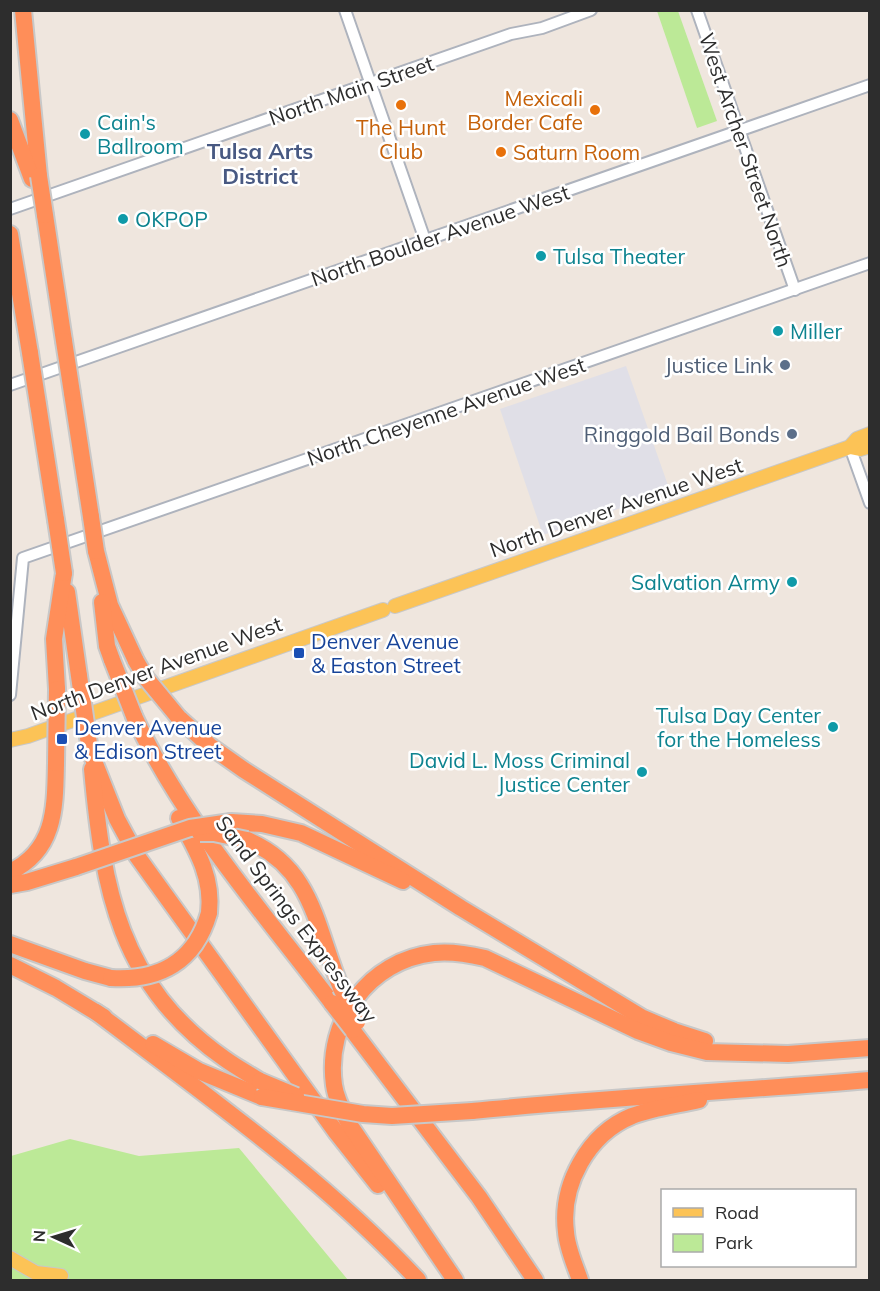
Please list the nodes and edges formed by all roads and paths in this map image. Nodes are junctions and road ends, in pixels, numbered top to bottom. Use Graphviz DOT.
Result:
graph roads {
  1 [pos="23,10"];
  2 [pos="345,10"];
  3 [pos="591,10"];
  4 [pos="697,10"];
  5 [pos="371,84"];
  6 [pos="870,85"];
  7 [pos="10,120"];
  8 [pos="739,131"];
  9 [pos="36,178"];
  10 [pos="10,209"];
  11 [pos="425,240"];
  12 [pos="12,241"];
  13 [pos="870,263"];
  14 [pos="795,290"];
  15 [pos="10,385"];
  16 [pos="870,434"];
  17 [pos="870,446"];
  18 [pos="850,447"];
  19 [pos="870,503"];
  20 [pos="96,551"];
  21 [pos="64,573"];
  22 [pos="14,656"];
  23 [pos="10,669"];
  24 [pos="10,695"];
  25 [pos="134,716"];
  26 [pos="10,740"];
  27 [pos="90,751"];
  28 [pos="163,838"];
  29 [pos="10,872"];
  30 [pos="19,884"];
  31 [pos="461,908"];
  32 [pos="16,946"];
  33 [pos="14,967"];
  34 [pos="337,995"];
  35 [pos="96,1012"];
  36 [pos="870,1048"];
  37 [pos="768,1054"];
  38 [pos="870,1080"];
  39 [pos="261,1089"];
  40 [pos="738,1091"];
  41 [pos="10,1258"];
  42 [pos="61,1276"];
  43 [pos="418,1281"];
  44 [pos="454,1281"];
  45 [pos="535,1281"];
  46 [pos="580,1281"];
  1 -- 9 [label="highway"];
  2 -- 5 [label="street"];
  3 -- 5 [label="street, North Main Street"];
  4 -- 8 [label="street, West Archer Street North"];
  5 -- 10 [label="street, North Main Street"];
  5 -- 11 [label="street"];
  6 -- 8 [label="street, North Boulder Avenue West"];
  7 -- 9 [label="highway"];
  8 -- 11 [label="street, North Boulder Avenue West"];
  8 -- 14 [label="street, West Archer Street North"];
  9 -- 20 [label="highway, bridge"];
  11 -- 15 [label="street, North Boulder Avenue West"];
  12 -- 21 [label="highway, bridge"];
  13 -- 14 [label="street, North Cheyenne Avenue West"];
  14 -- 22 [label="street, North Cheyenne Avenue West"];
  16 -- 18 [label="main road, North Denver Avenue West"];
  17 -- 18 [label="main road, North Denver Avenue West"];
  18 -- 19 [label="street"];
  18 -- 26 [label="main road, North Denver Avenue West"];
  20 -- 25 [label="highway, Sand Springs Expressway, bridge"];
  20 -- 31 [label="highway, bridge"];
  21 -- 27 [label="highway, bridge"];
  21 -- 29 [label="highway, bridge"];
  22 -- 23 [label="street"];
  22 -- 24 [label="street"];
  25 -- 32 [label="highway, bridge"];
  25 -- 34 [label="highway, Sand Springs Expressway"];
  27 -- 39 [label="highway"];
  27 -- 44 [label="highway"];
  28 -- 30 [label="highway, bridge"];
  28 -- 31 [label="highway, bridge"];
  28 -- 34 [label="highway, bridge"];
  31 -- 37 [label="highway"];
  33 -- 35 [label="highway"];
  34 -- 45 [label="highway, Sand Springs Expressway, bridge"];
  35 -- 39 [label="highway"];
  35 -- 43 [label="highway"];
  36 -- 37 [label="highway"];
  37 -- 44 [label="highway"];
  38 -- 40 [label="highway"];
  39 -- 40 [label="highway, bridge"];
  40 -- 46 [label="highway"];
  41 -- 42 [label="main road"];
}
